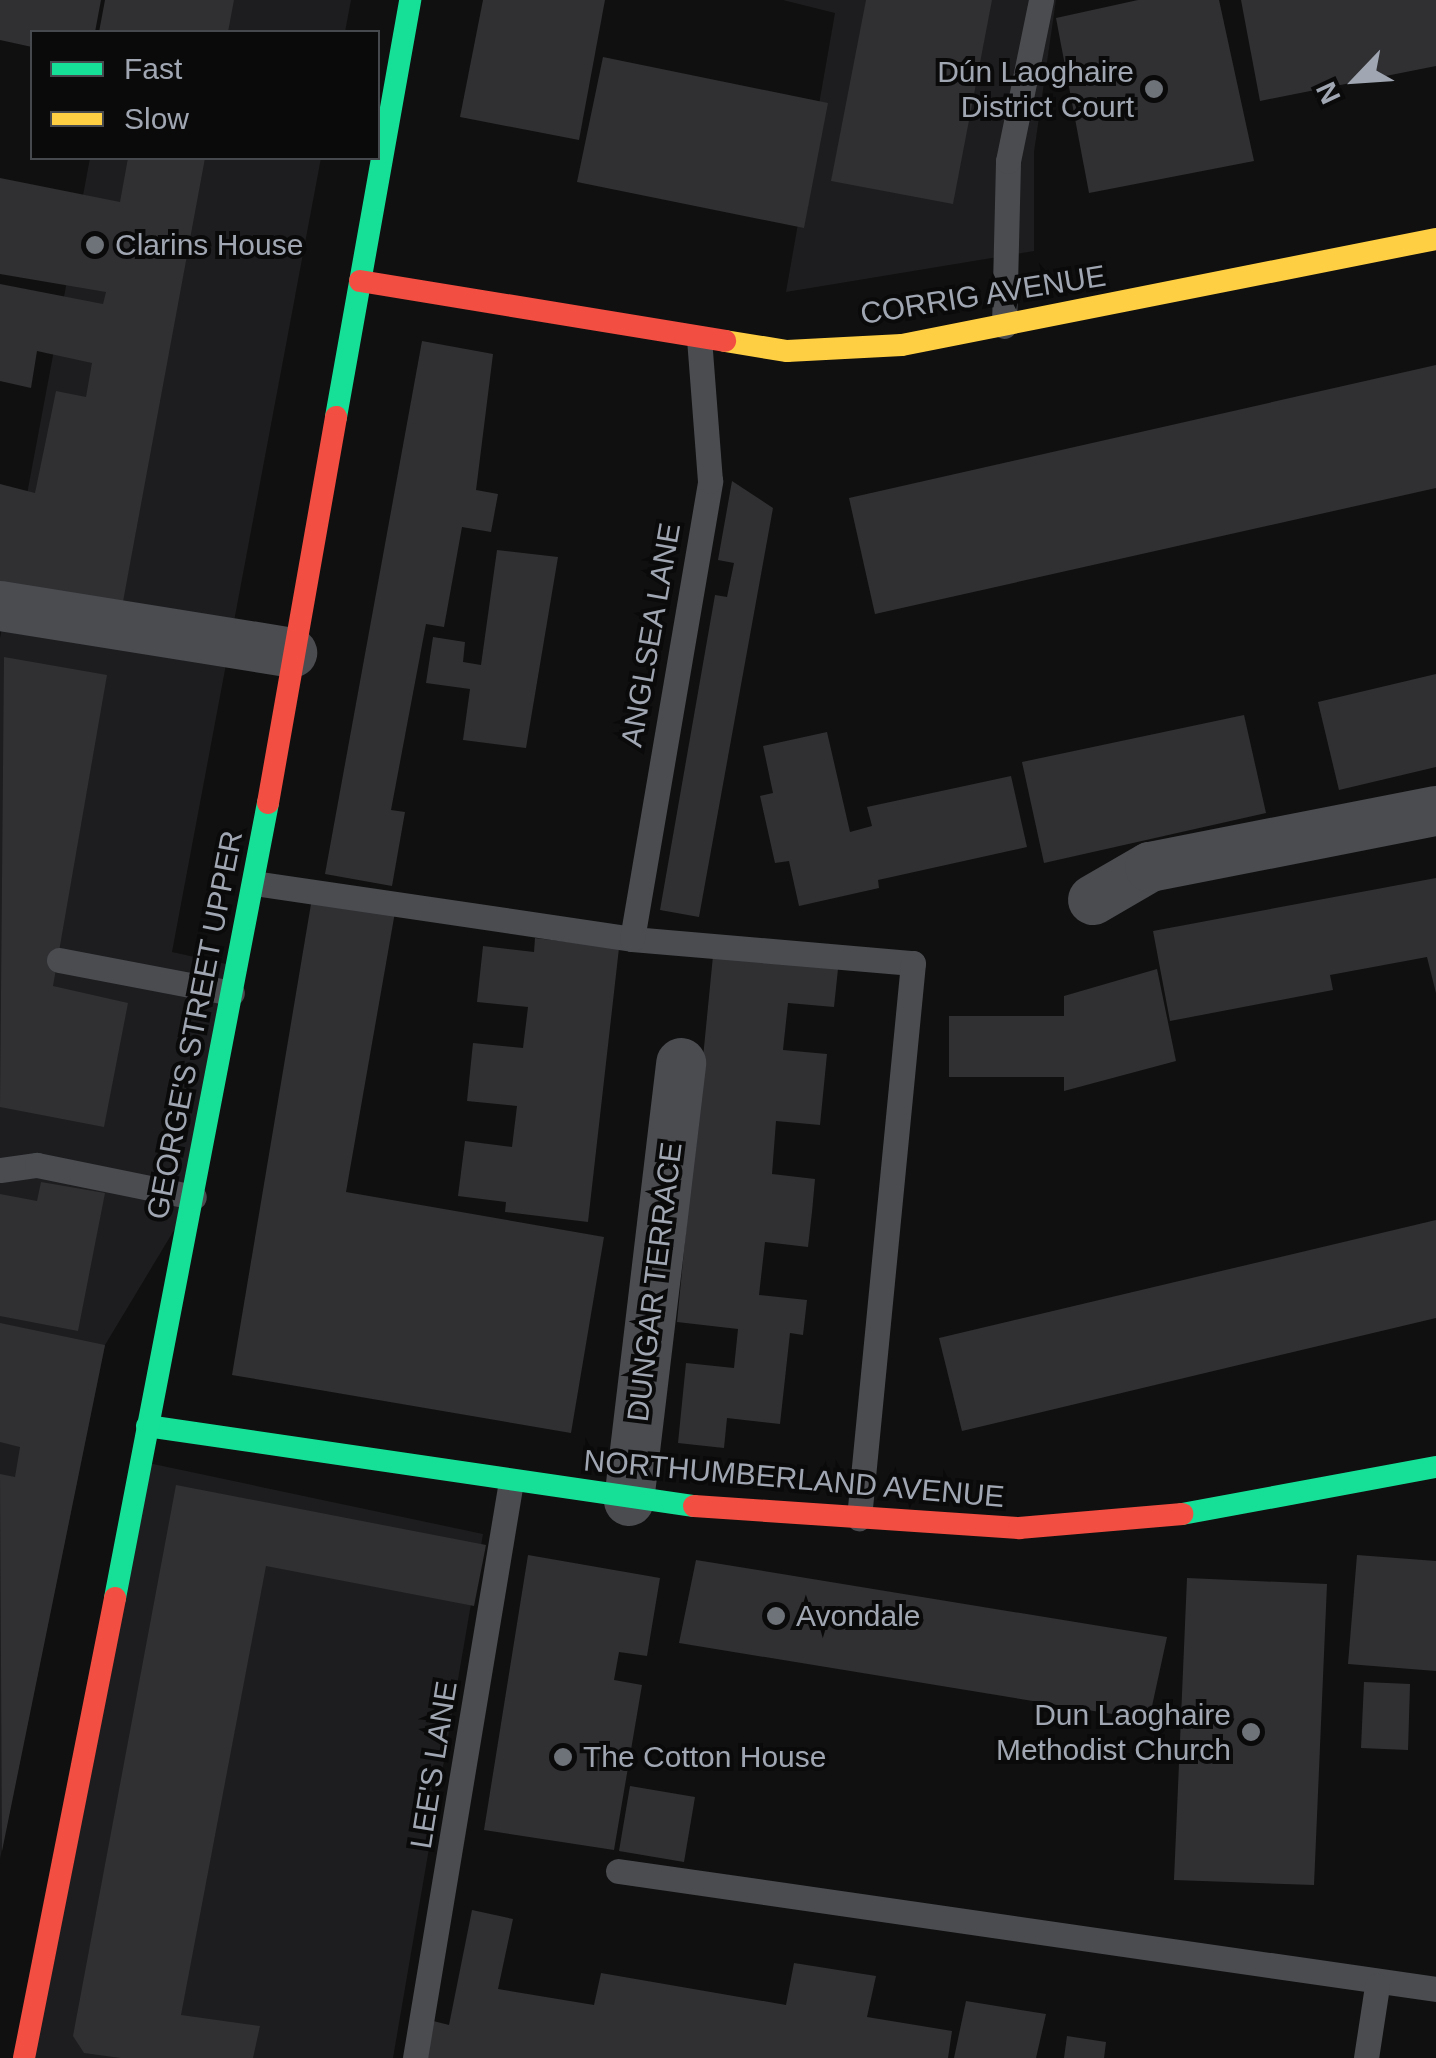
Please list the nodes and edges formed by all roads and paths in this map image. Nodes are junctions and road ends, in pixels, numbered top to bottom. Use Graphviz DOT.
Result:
graph roads {
  1 [pos="410,0"];
  2 [pos="1041,0"];
  3 [pos="1436,239"];
  4 [pos="360,281"];
  5 [pos="1004,326"];
  6 [pos="699,339"];
  7 [pos="0,606"];
  8 [pos="292,653"];
  9 [pos="1436,810"];
  10 [pos="254,884"];
  11 [pos="1093,900"];
  12 [pos="632,940"];
  13 [pos="59,960"];
  14 [pos="232,993"];
  15 [pos="681,1063"];
  16 [pos="0,1170"];
  17 [pos="194,1197"];
  18 [pos="147,1426"];
  19 [pos="1436,1467"];
  20 [pos="511,1481"];
  21 [pos="630,1501"];
  22 [pos="858,1518"];
  23 [pos="618,1871"];
  24 [pos="1377,1986"];
  25 [pos="1436,1989"];
  26 [pos="24,2058"];
  27 [pos="414,2058"];
  28 [pos="1366,2058"];
  1 -- 4 [label="street, GEORGE'S STREET UPPER"];
  2 -- 5 [label="lane"];
  3 -- 5 [label="street, CORRIG AVENUE"];
  4 -- 6 [label="street, CORRIG AVENUE"];
  4 -- 8 [label="street, GEORGE'S STREET UPPER"];
  5 -- 6 [label="street, CORRIG AVENUE"];
  6 -- 12 [label="lane, ANGLSEA LANE"];
  7 -- 8 [label="street"];
  8 -- 10 [label="street, GEORGE'S STREET UPPER"];
  9 -- 11 [label="street"];
  10 -- 12 [label="lane"];
  10 -- 14 [label="street, GEORGE'S STREET UPPER"];
  12 -- 22 [label="lane"];
  13 -- 14 [label="lane"];
  14 -- 17 [label="street, GEORGE'S STREET UPPER"];
  15 -- 21 [label="street, DUNGAR TERRACE"];
  16 -- 17 [label="lane"];
  17 -- 18 [label="street, GEORGE'S STREET UPPER"];
  18 -- 20 [label="street, NORTHUMBERLAND AVENUE"];
  18 -- 26 [label="street, GEORGE'S STREET UPPER"];
  19 -- 22 [label="street, NORTHUMBERLAND AVENUE"];
  20 -- 21 [label="street, NORTHUMBERLAND AVENUE"];
  20 -- 27 [label="lane, LEE'S LANE"];
  21 -- 22 [label="street, NORTHUMBERLAND AVENUE"];
  23 -- 24 [label="lane"];
  24 -- 25 [label="lane"];
  24 -- 28 [label="lane"];
}
